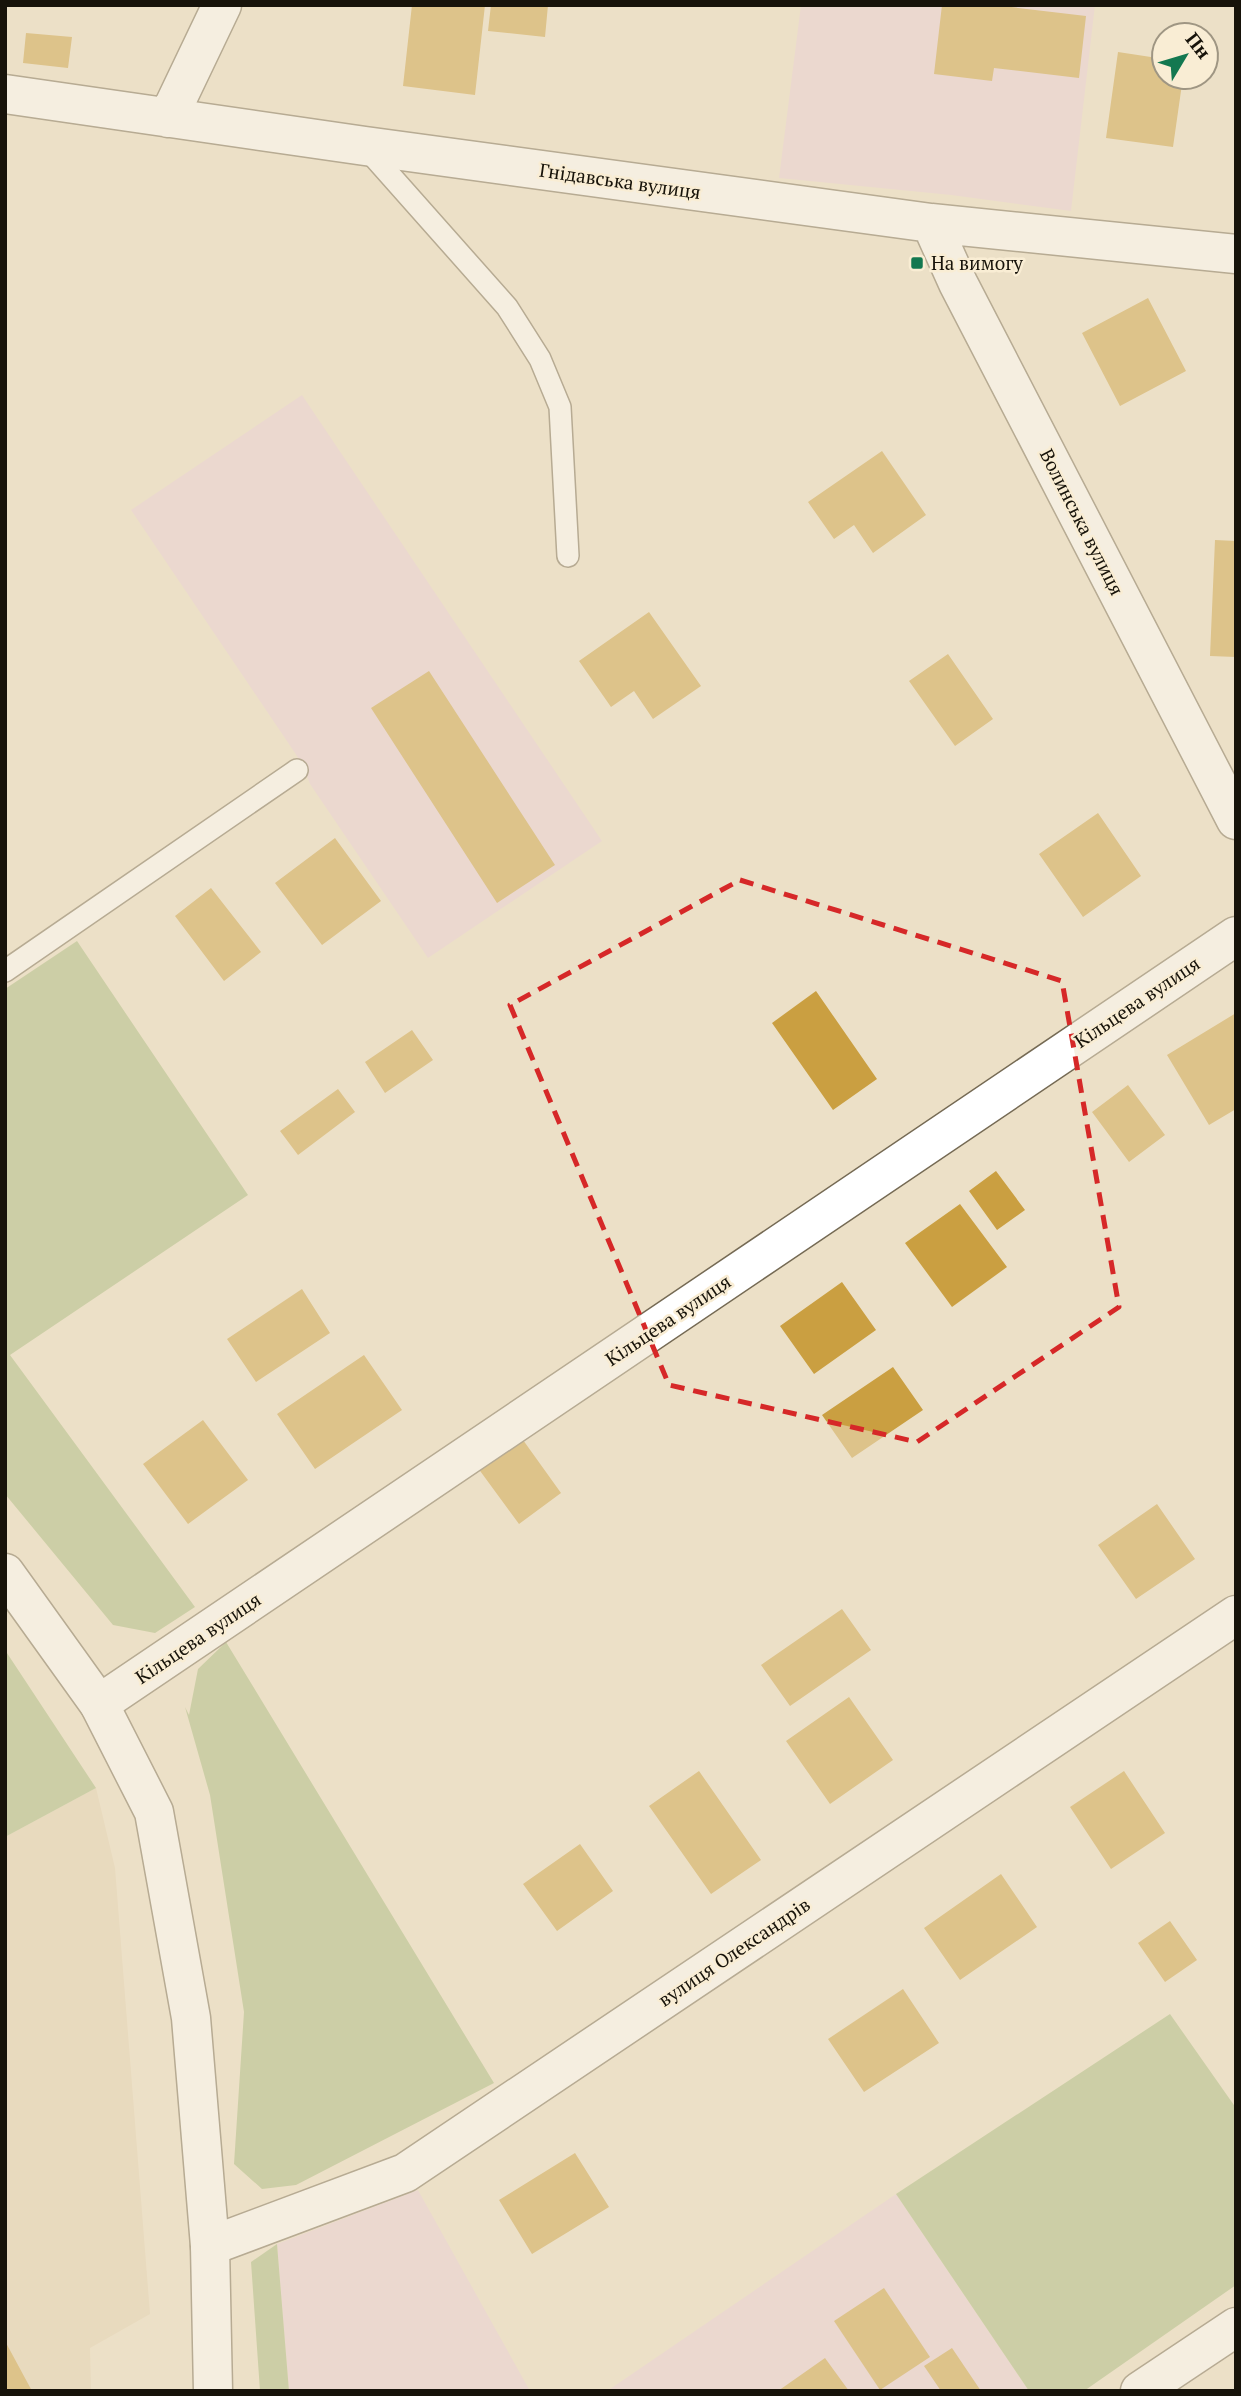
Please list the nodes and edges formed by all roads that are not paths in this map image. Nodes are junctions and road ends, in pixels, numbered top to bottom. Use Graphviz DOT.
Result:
graph roads {
  1 [pos="222,5"];
  2 [pos="5,94"];
  3 [pos="168,118"];
  4 [pos="365,146"];
  5 [pos="931,223"];
  6 [pos="1236,254"];
  7 [pos="568,556"];
  8 [pos="297,770"];
  9 [pos="1236,820"];
  10 [pos="1236,936"];
  11 [pos="5,971"];
  12 [pos="5,1573"];
  13 [pos="1236,1615"];
  14 [pos="99,1704"];
  15 [pos="210,2246"];
  16 [pos="1236,2327"];
  17 [pos="213,2391"];
  18 [pos="1140,2391"];
  1 -- 3 [label="street"];
  2 -- 3 [label="street, Гнідавська вулиця"];
  3 -- 4 [label="street, Гнідавська вулиця"];
  4 -- 5 [label="street, Гнідавська вулиця"];
  4 -- 7 [label="lane"];
  5 -- 6 [label="street, Гнідавська вулиця"];
  5 -- 9 [label="street, Волинська вулиця"];
  8 -- 11 [label="lane"];
  10 -- 14 [label="street, Кільцева вулиця"];
  12 -- 14 [label="street"];
  13 -- 15 [label="street, вулиця Олександрів"];
  14 -- 15 [label="street"];
  15 -- 17 [label="street"];
  16 -- 18 [label="street"];
}
